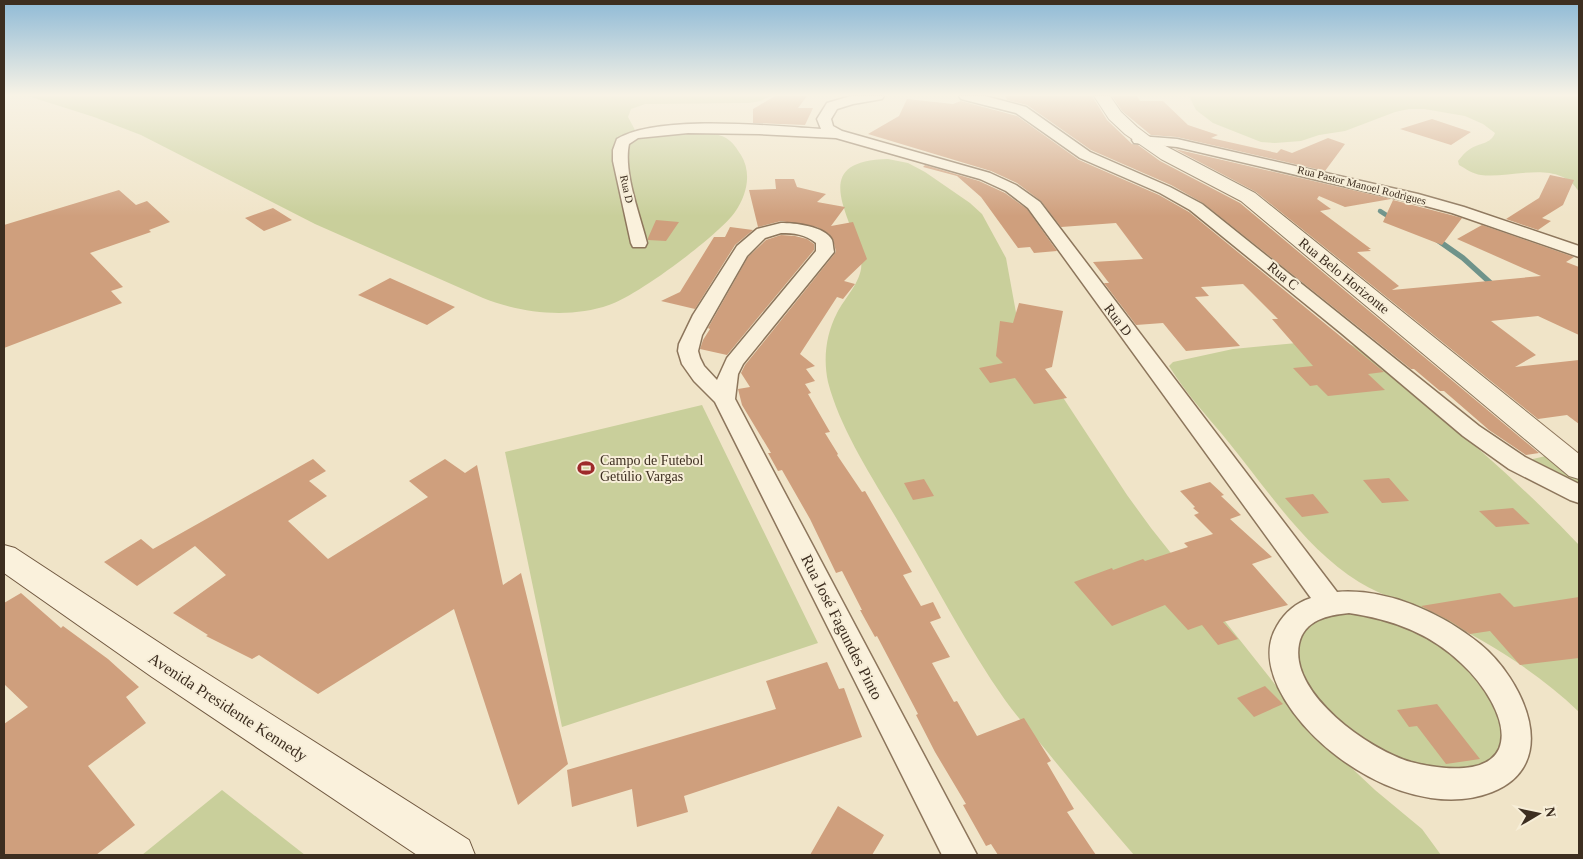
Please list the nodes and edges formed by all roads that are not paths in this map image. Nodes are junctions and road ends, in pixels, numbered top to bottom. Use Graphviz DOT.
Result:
graph roads {
  1 [pos="633,136"];
  2 [pos="885,136"];
  3 [pos="1058,136"];
  4 [pos="1135,136"];
  5 [pos="1139,140"];
  6 [pos="640,243"];
  7 [pos="1579,252"];
  8 [pos="724,399"];
  9 [pos="1579,469"];
  10 [pos="1579,494"];
  11 [pos="4,557"];
  12 [pos="1330,603"];
  13 [pos="454,855"];
  14 [pos="960,855"];
  1 -- 6 [label="street, Rua D"];
  2 -- 12 [label="street, Rua D"];
  3 -- 10 [label="street, Rua C"];
  4 -- 5 [label="street, Rua Belo Horizonte"];
  5 -- 7 [label="street, Rua Pastor Manoel Rodrigues"];
  5 -- 9 [label="street, Rua Belo Horizonte"];
  8 -- 8 [label="street, Rua José Fagundes Pinto"];
  8 -- 14 [label="street, Rua José Fagundes Pinto"];
  11 -- 13 [label="street, Avenida Presidente Kennedy"];
  12 -- 12 [label="street"];
}
